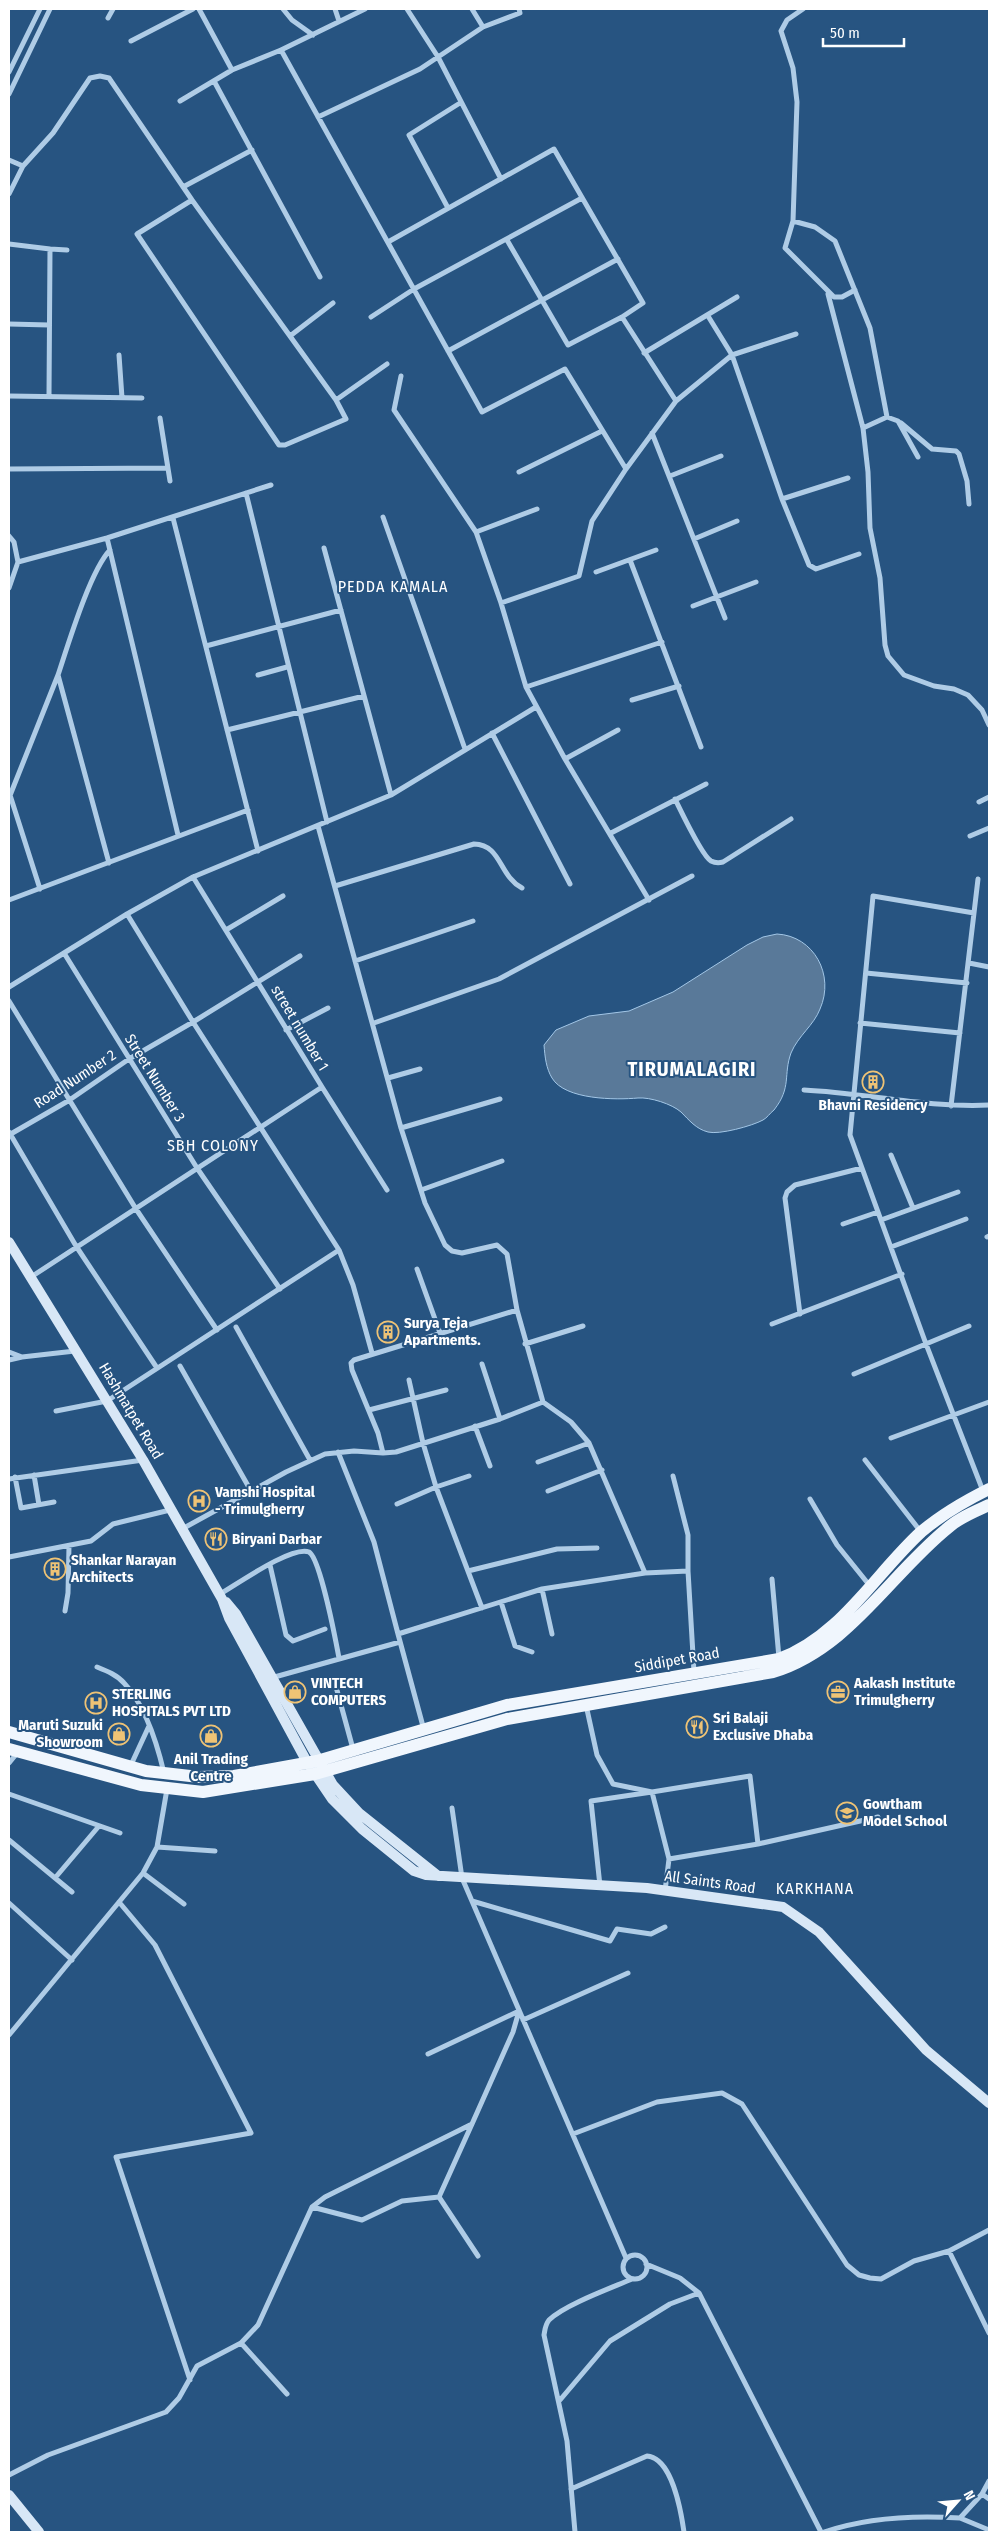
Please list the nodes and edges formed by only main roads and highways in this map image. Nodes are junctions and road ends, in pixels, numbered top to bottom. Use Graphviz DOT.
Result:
graph roads {
  1 [pos="9,1242"];
  2 [pos="986,1490"];
  3 [pos="989,1504"];
  4 [pos="221,1596"];
  5 [pos="9,1732"];
  6 [pos="13,1750"];
  7 [pos="316,1767"];
  8 [pos="989,2103"];
  9 [pos="9,2495"];
  10 [pos="39,2532"];
  1 -- 4 [label="main road, Hashmatpet Road"];
  2 -- 7 [label="main road, Siddipet Road"];
  3 -- 7 [label="main road, Siddipet Road"];
  4 -- 7 [label="main road, Hashmatpet Road"];
  4 -- 7 [label="main road, Hashmatpet Road"];
  5 -- 7 [label="main road"];
  6 -- 7 [label="main road"];
  7 -- 8 [label="main road, All Saints Road"];
  9 -- 10 [label="main road"];
}
